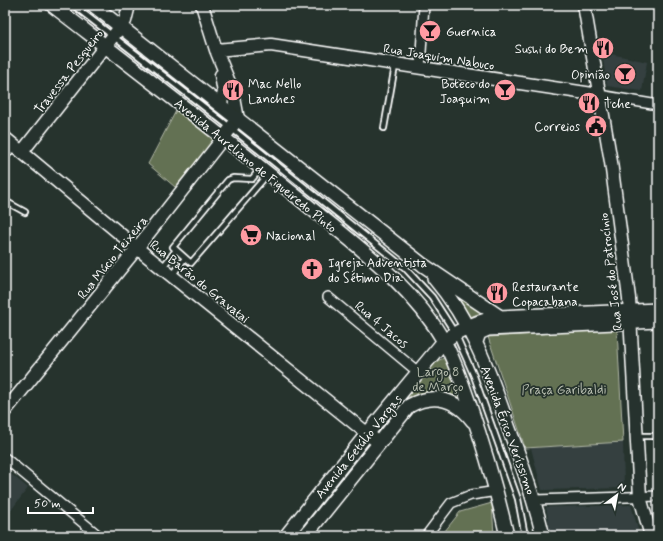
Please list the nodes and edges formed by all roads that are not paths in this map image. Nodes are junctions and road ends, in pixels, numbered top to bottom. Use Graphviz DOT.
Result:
graph roads {
  1 [pos="52,5"];
  2 [pos="73,5"];
  3 [pos="94,5"];
  4 [pos="129,5"];
  5 [pos="202,5"];
  6 [pos="424,5"];
  7 [pos="584,5"];
  8 [pos="113,37"];
  9 [pos="216,50"];
  10 [pos="395,64"];
  11 [pos="420,68"];
  12 [pos="599,95"];
  13 [pos="220,105"];
  14 [pos="658,105"];
  15 [pos="384,128"];
  16 [pos="231,129"];
  17 [pos="5,138"];
  18 [pos="18,149"];
  19 [pos="5,158"];
  20 [pos="264,171"];
  21 [pos="248,179"];
  22 [pos="256,187"];
  23 [pos="5,202"];
  24 [pos="25,212"];
  25 [pos="137,248"];
  26 [pos="176,250"];
  27 [pos="185,258"];
  28 [pos="423,265"];
  29 [pos="167,272"];
  30 [pos="328,297"];
  31 [pos="658,310"];
  32 [pos="631,316"];
  33 [pos="500,317"];
  34 [pos="658,321"];
  35 [pos="468,326"];
  36 [pos="457,337"];
  37 [pos="444,341"];
  38 [pos="476,342"];
  39 [pos="454,360"];
  40 [pos="418,372"];
  41 [pos="5,411"];
  42 [pos="477,427"];
  43 [pos="367,434"];
  44 [pos="637,436"];
  45 [pos="658,436"];
  46 [pos="378,443"];
  47 [pos="5,458"];
  48 [pos="497,491"];
  49 [pos="658,496"];
  50 [pos="640,497"];
  51 [pos="535,500"];
  52 [pos="99,536"];
  53 [pos="286,536"];
  54 [pos="305,536"];
  55 [pos="426,536"];
  56 [pos="507,536"];
  57 [pos="525,536"];
  58 [pos="543,536"];
  59 [pos="651,536"];
  1 -- 8 [label="main road, Avenida Aureliano de Figueiredo Pinto"];
  2 -- 8 [label="lane"];
  3 -- 8 [label="main road, Avenida Aureliano de Figueiredo Pinto"];
  4 -- 8 [label="street, Travessa Pesqueiro"];
  5 -- 9 [label="street"];
  6 -- 11 [label="street"];
  7 -- 12 [label="street, Rua José do Patrocínio"];
  8 -- 13 [label="main road, Avenida Aureliano de Figueiredo Pinto"];
  8 -- 16 [label="main road, Avenida Aureliano de Figueiredo Pinto"];
  8 -- 18 [label="street, Travessa Pesqueiro"];
  9 -- 10 [label="street, Rua Joaquim Nabuco"];
  9 -- 13 [label="street"];
  9 -- 16 [label="street"];
  10 -- 11 [label="street, Rua Joaquim Nabuco"];
  10 -- 15 [label="lane"];
  11 -- 12 [label="street, Rua Joaquim Nabuco"];
  12 -- 14 [label="street, Rua Joaquim Nabuco"];
  12 -- 32 [label="street, Rua José do Patrocínio"];
  13 -- 16 [label="main road, Avenida Aureliano de Figueiredo Pinto"];
  16 -- 20 [label="main road, Avenida Aureliano de Figueiredo Pinto"];
  16 -- 25 [label="street, Rua Múcio Teixeira"];
  16 -- 28 [label="main road, Avenida Aureliano de Figueiredo Pinto"];
  16 -- 36 [label="lane"];
  17 -- 18 [label="street, Rua Barão do Gravatai"];
  18 -- 19 [label="lane"];
  18 -- 25 [label="street, Rua Barão do Gravatai"];
  20 -- 21 [label="lane"];
  20 -- 22 [label="lane"];
  20 -- 37 [label="main road, Avenida Aureliano de Figueiredo Pinto"];
  21 -- 22 [label="lane"];
  21 -- 26 [label="lane"];
  22 -- 27 [label="lane"];
  23 -- 24 [label="lane"];
  25 -- 29 [label="street, Rua Barão do Gravatai"];
  25 -- 41 [label="street, Rua Múcio Teixeira"];
  26 -- 27 [label="lane"];
  26 -- 29 [label="lane"];
  27 -- 29 [label="lane"];
  28 -- 33 [label="main road, Avenida Aureliano de Figueiredo Pinto"];
  28 -- 35 [label="main road, Avenida Aureliano de Figueiredo Pinto"];
  29 -- 43 [label="street, Rua Barão do Gravatai"];
  30 -- 40 [label="street, Rua 4 Jacos"];
  31 -- 32 [label="main road"];
  32 -- 33 [label="main road"];
  32 -- 34 [label="main road"];
  32 -- 38 [label="main road"];
  32 -- 44 [label="street, Rua José do Patrocínio"];
  33 -- 35 [label="main road"];
  35 -- 36 [label="main road, Avenida Getúlio Vargas"];
  35 -- 38 [label="main road, Avenida Érico Veríssimo"];
  36 -- 37 [label="main road, Avenida Getúlio Vargas"];
  36 -- 39 [label="main road"];
  36 -- 57 [label="lane"];
  37 -- 39 [label="main road"];
  37 -- 40 [label="main road, Avenida Getúlio Vargas"];
  38 -- 51 [label="main road, Avenida Érico Veríssimo"];
  39 -- 42 [label="main road"];
  40 -- 43 [label="main road, Avenida Getúlio Vargas"];
  42 -- 46 [label="main road, Avenida Getúlio Vargas"];
  42 -- 48 [label="main road"];
  43 -- 46 [label="street, Rua Barão do Gravatai"];
  43 -- 53 [label="main road, Avenida Getúlio Vargas"];
  44 -- 45 [label="lane"];
  44 -- 50 [label="street, Rua José do Patrocínio"];
  46 -- 54 [label="main road, Avenida Getúlio Vargas"];
  47 -- 52 [label="street"];
  48 -- 55 [label="street"];
  48 -- 56 [label="main road"];
  49 -- 50 [label="street"];
  50 -- 51 [label="street"];
  50 -- 59 [label="street, Rua José do Patrocínio"];
  51 -- 58 [label="main road, Avenida Érico Veríssimo"];
}
